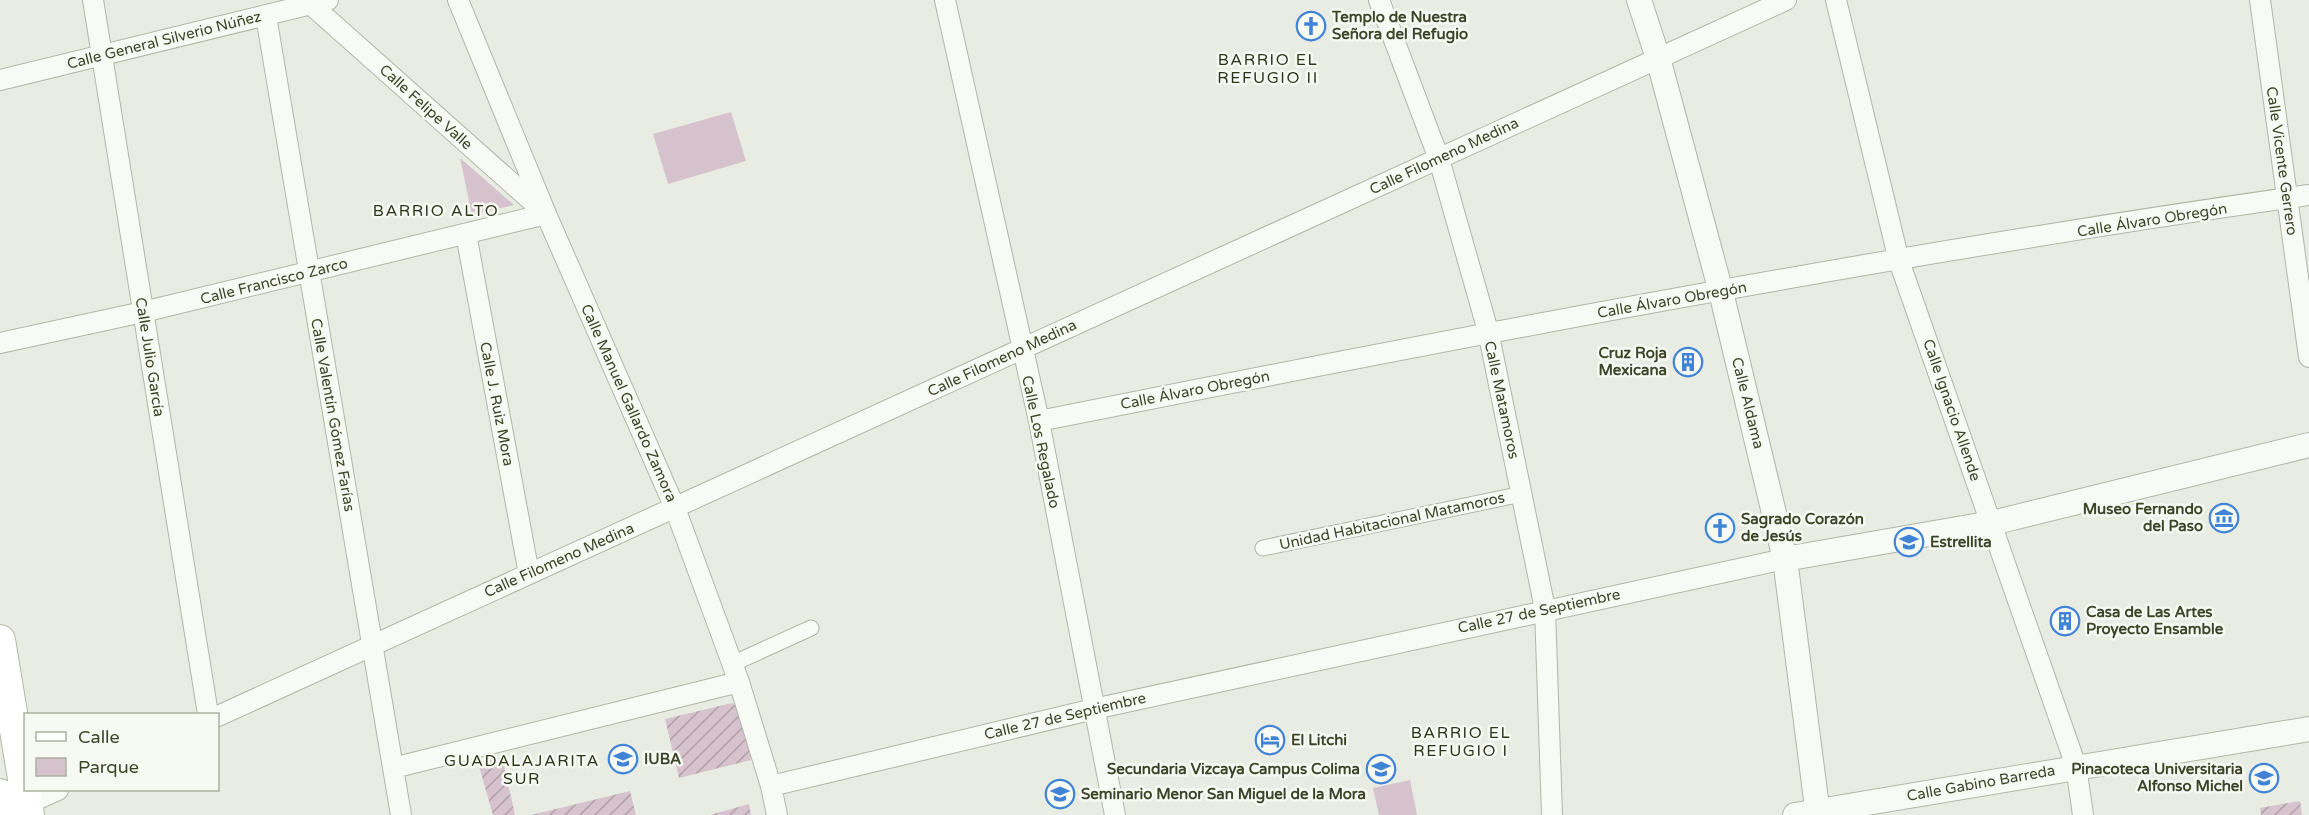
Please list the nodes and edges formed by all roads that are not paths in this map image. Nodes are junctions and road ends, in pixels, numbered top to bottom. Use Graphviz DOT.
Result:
graph roads {
  1 [pos="93,0"];
  2 [pos="458,0"];
  3 [pos="945,0"];
  4 [pos="1379,0"];
  5 [pos="1639,0"];
  6 [pos="1786,0"];
  7 [pos="1836,0"];
  8 [pos="2260,0"];
  9 [pos="315,1"];
  10 [pos="266,16"];
  11 [pos="102,55"];
  12 [pos="1658,58"];
  13 [pos="0,80"];
  14 [pos="1439,159"];
  15 [pos="2309,195"];
  16 [pos="2288,198"];
  17 [pos="546,214"];
  18 [pos="466,234"];
  19 [pos="1899,261"];
  20 [pos="309,272"];
  21 [pos="1721,292"];
  22 [pos="143,312"];
  23 [pos="1488,331"];
  24 [pos="0,343"];
  25 [pos="1022,349"];
  26 [pos="2309,357"];
  27 [pos="1039,421"];
  28 [pos="2309,445"];
  29 [pos="1522,494"];
  30 [pos="675,508"];
  31 [pos="1992,523"];
  32 [pos="1263,548"];
  33 [pos="1785,559"];
  34 [pos="529,574"];
  35 [pos="1545,609"];
  36 [pos="811,628"];
  37 [pos="0,639"];
  38 [pos="372,644"];
  39 [pos="735,673"];
  40 [pos="1094,709"];
  41 [pos="208,713"];
  42 [pos="219,716"];
  43 [pos="2309,729"];
  44 [pos="2076,766"];
  45 [pos="393,768"];
  46 [pos="771,786"];
  47 [pos="53,791"];
  48 [pos="11,809"];
  49 [pos="1810,814"];
  50 [pos="401,815"];
  51 [pos="777,815"];
  52 [pos="1115,815"];
  53 [pos="1551,815"];
  54 [pos="2083,815"];
  1 -- 11 [label="street, Calle Julio García"];
  2 -- 17 [label="street, Calle Manuel Gallardo Zamora"];
  3 -- 25 [label="street, Calle Los Regalado"];
  4 -- 14 [label="street, Calle Matamoros"];
  5 -- 12 [label="street, Calle Aldama"];
  6 -- 12 [label="street, Calle Filomeno Medina"];
  7 -- 19 [label="street, Calle Ignacio Allende"];
  8 -- 16 [label="street, Calle Vicente Gerrero"];
  9 -- 10 [label="street, Calle General Silverio Núñez"];
  9 -- 17 [label="street, Calle Felipe Valle"];
  10 -- 11 [label="street, Calle General Silverio Núñez"];
  10 -- 20 [label="street, Calle Valentín Gómez Farías"];
  11 -- 13 [label="street, Calle General Silverio Núñez"];
  11 -- 22 [label="street, Calle Julio García"];
  12 -- 14 [label="street, Calle Filomeno Medina"];
  12 -- 21 [label="street, Calle Aldama"];
  14 -- 23 [label="street, Calle Matamoros"];
  14 -- 25 [label="street, Calle Filomeno Medina"];
  15 -- 16 [label="street, Calle Álvaro Obregón"];
  16 -- 19 [label="street, Calle Álvaro Obregón"];
  16 -- 26 [label="street, Calle Vicente Gerrero"];
  17 -- 18 [label="street, Calle Francisco Zarco"];
  17 -- 30 [label="street, Calle Manuel Gallardo Zamora"];
  18 -- 20 [label="street, Calle Francisco Zarco"];
  18 -- 34 [label="street, Calle J. Ruiz Mora"];
  19 -- 21 [label="street, Calle Álvaro Obregón"];
  19 -- 31 [label="street, Calle Ignacio Allende"];
  20 -- 22 [label="street, Calle Francisco Zarco"];
  20 -- 38 [label="street, Calle Valentín Gómez Farías"];
  21 -- 23 [label="street, Calle Álvaro Obregón"];
  21 -- 33 [label="street, Calle Aldama"];
  22 -- 24 [label="street, Calle Francisco Zarco"];
  22 -- 41 [label="street, Calle Julio García"];
  23 -- 27 [label="street, Calle Álvaro Obregón"];
  23 -- 29 [label="street, Calle Matamoros"];
  25 -- 27 [label="street, Calle Los Regalado"];
  25 -- 30 [label="street, Calle Filomeno Medina"];
  27 -- 40 [label="street, Calle Los Regalado"];
  28 -- 31 [label="street, Calle 27 de Septiembre"];
  29 -- 32 [label="street, Unidad Habitacional Matamoros"];
  29 -- 35 [label="street, Calle Matamoros"];
  30 -- 34 [label="street, Calle Filomeno Medina"];
  30 -- 39 [label="street, Calle Manuel Gallardo Zamora"];
  31 -- 33 [label="street, Calle 27 de Septiembre"];
  31 -- 44 [label="street, Calle Ignacio Allende"];
  33 -- 35 [label="street, Calle 27 de Septiembre"];
  33 -- 49 [label="street, Calle Aldama"];
  34 -- 38 [label="street, Calle Filomeno Medina"];
  35 -- 40 [label="street, Calle 27 de Septiembre"];
  35 -- 53 [label="street, Calle Matamoros"];
  36 -- 39 [label="street"];
  37 -- 48 [label="main road"];
  38 -- 42 [label="street, Calle Filomeno Medina"];
  38 -- 45 [label="street, Calle Valentín Gómez Farías"];
  39 -- 45 [label="street"];
  39 -- 46 [label="street, Calle Manuel Gallardo Zamora"];
  40 -- 46 [label="street, Calle 27 de Septiembre"];
  40 -- 52 [label="street, Calle Los Regalado"];
  43 -- 44 [label="street, Calle Gabino Barreda"];
  44 -- 49 [label="street, Calle Gabino Barreda"];
  44 -- 54 [label="street, Calle Ignacio Allende"];
  45 -- 50 [label="street, Calle Valentín Gómez Farías"];
  46 -- 51 [label="street, Calle Manuel Gallardo Zamora"];
  47 -- 48 [label="street"];
}
